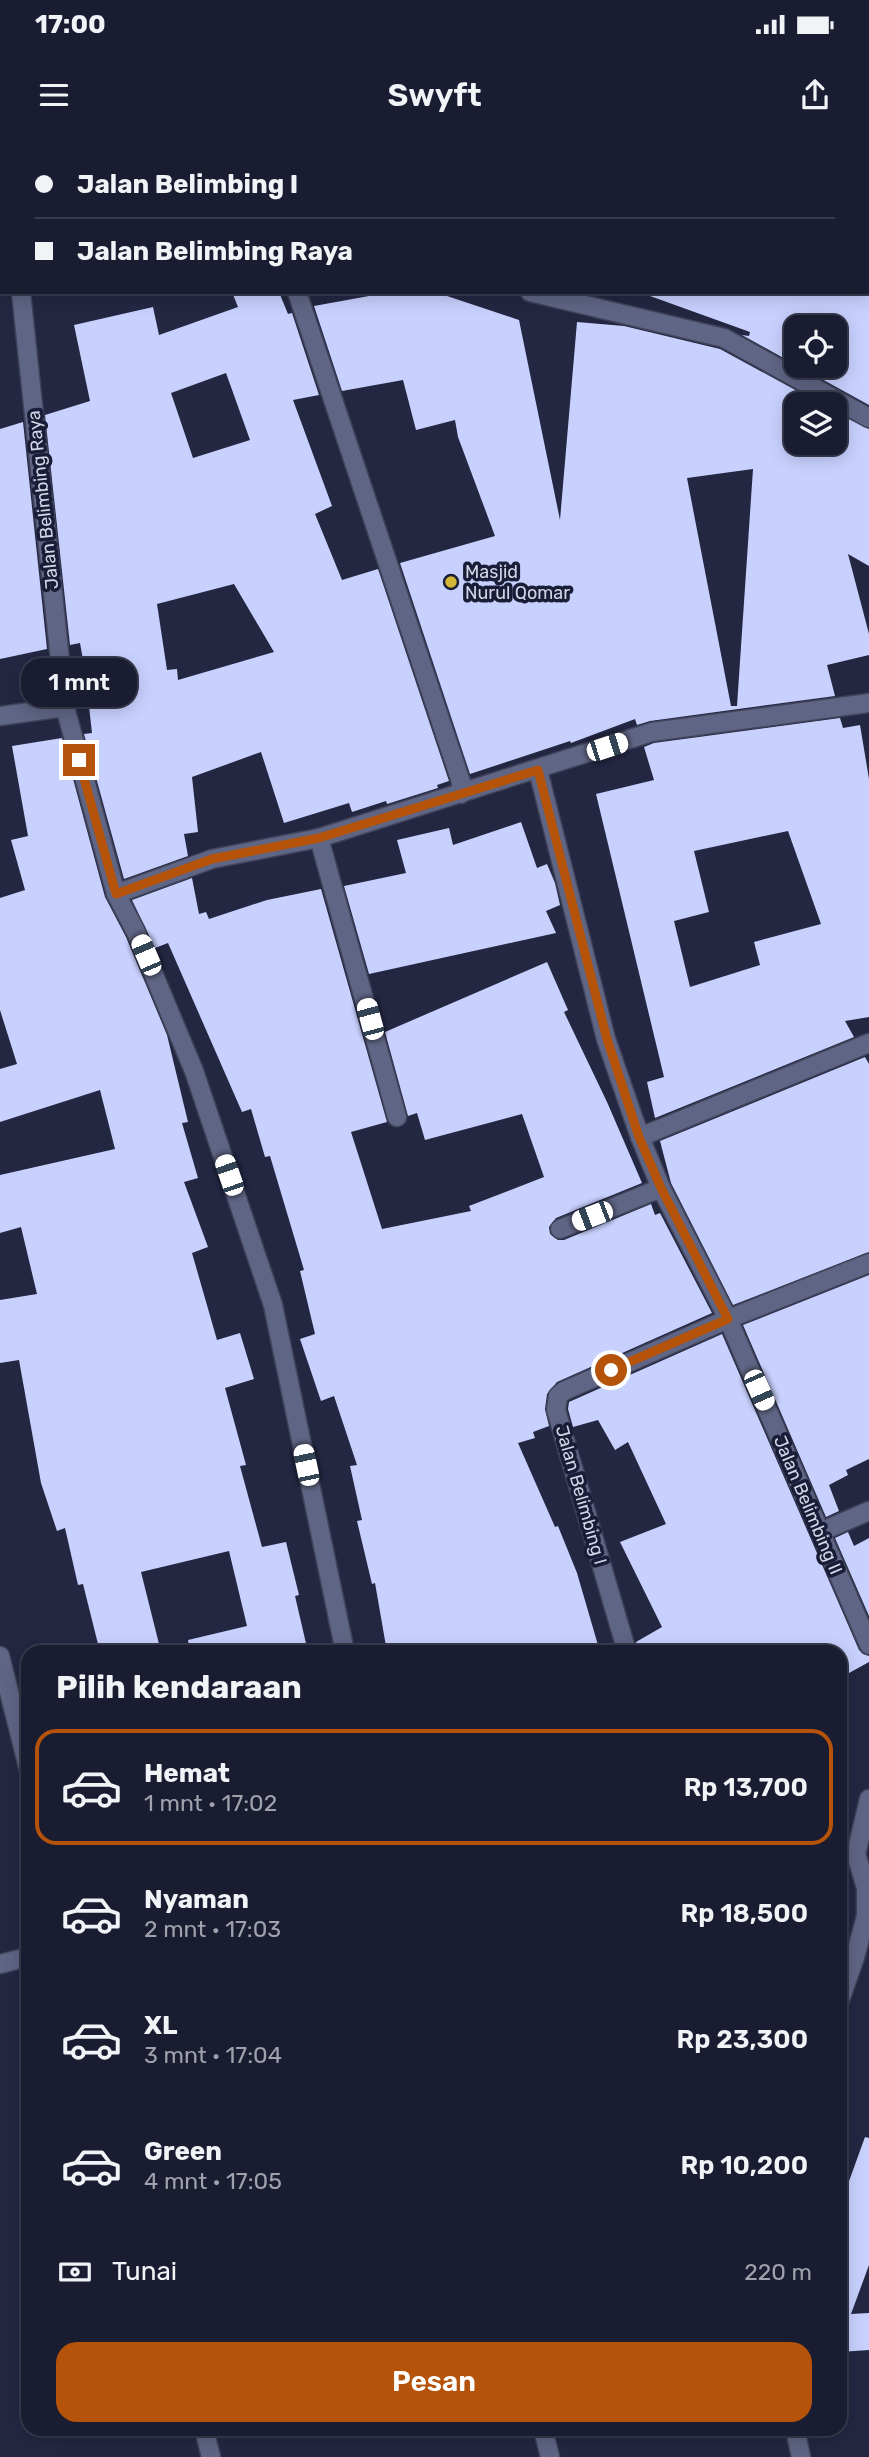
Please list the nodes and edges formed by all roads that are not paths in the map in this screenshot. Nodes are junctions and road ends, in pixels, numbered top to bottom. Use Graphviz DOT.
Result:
graph roads {
  1 [pos="21,294"];
  2 [pos="298,294"];
  3 [pos="538,294"];
  4 [pos="869,418"];
  5 [pos="869,703"];
  6 [pos="65,707"];
  7 [pos="0,716"];
  8 [pos="538,770"];
  9 [pos="461,794"];
  10 [pos="319,838"];
  11 [pos="116,894"];
  12 [pos="869,1043"];
  13 [pos="397,1117"];
  14 [pos="639,1137"];
  15 [pos="661,1188"];
  16 [pos="559,1229"];
  17 [pos="869,1263"];
  18 [pos="728,1319"];
  19 [pos="869,1511"];
  20 [pos="820,1532"];
  21 [pos="344,1645"];
  22 [pos="625,1645"];
  23 [pos="869,1646"];
  24 [pos="0,1656"];
  25 [pos="21,1739"];
  26 [pos="869,1799"];
  27 [pos="848,1856"];
  28 [pos="21,1959"];
  29 [pos="0,1964"];
  30 [pos="847,1980"];
  31 [pos="206,2436"];
  32 [pos="545,2436"];
  33 [pos="796,2436"];
  34 [pos="211,2457"];
  35 [pos="550,2457"];
  36 [pos="801,2457"];
  1 -- 6 [label="street, Jalan Belimbing Raya"];
  2 -- 9 [label="street"];
  3 -- 4 [label="street"];
  5 -- 8 [label="street"];
  6 -- 7 [label="street"];
  6 -- 11 [label="street, Jalan Belimbing Raya"];
  8 -- 9 [label="street"];
  8 -- 14 [label="street, Jalan Belimbing II"];
  9 -- 10 [label="street"];
  10 -- 11 [label="street"];
  10 -- 13 [label="street"];
  11 -- 21 [label="street, Jalan Belimbing Raya"];
  12 -- 14 [label="street"];
  14 -- 15 [label="street, Jalan Belimbing II"];
  15 -- 16 [label="street"];
  15 -- 18 [label="street, Jalan Belimbing II"];
  17 -- 18 [label="street"];
  18 -- 20 [label="street, Jalan Belimbing II"];
  18 -- 22 [label="street, Jalan Belimbing I"];
  19 -- 20 [label="street"];
  20 -- 23 [label="street, Jalan Belimbing II"];
  24 -- 25 [label="street"];
  26 -- 27 [label="street"];
  27 -- 30 [label="street"];
  28 -- 29 [label="street"];
  31 -- 34 [label="street"];
  32 -- 35 [label="street"];
  33 -- 36 [label="street"];
}
